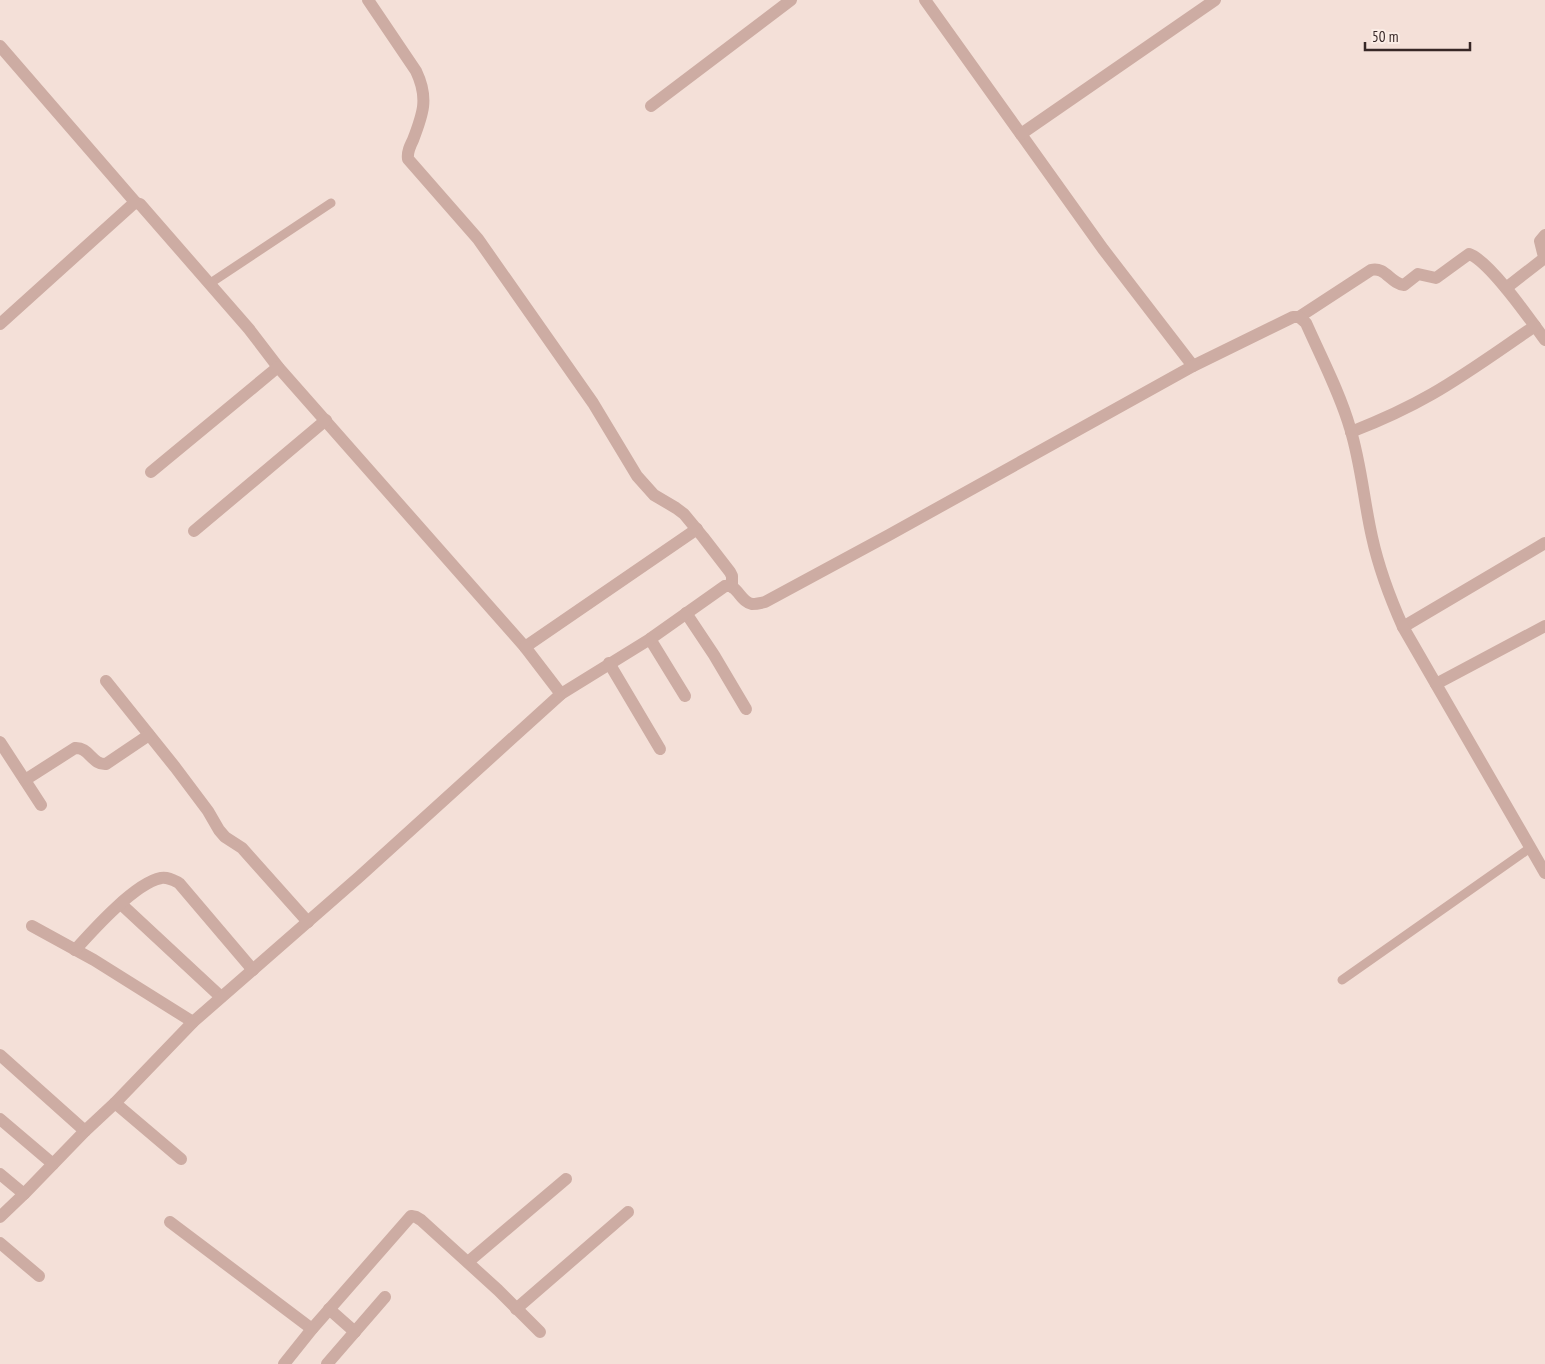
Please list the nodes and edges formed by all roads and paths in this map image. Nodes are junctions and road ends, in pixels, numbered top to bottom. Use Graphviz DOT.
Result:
graph roads {
  1 [pos="368,0"];
  2 [pos="791,0"];
  3 [pos="925,0"];
  4 [pos="1215,0"];
  5 [pos="0,46"];
  6 [pos="651,106"];
  7 [pos="1021,134"];
  8 [pos="136,203"];
  9 [pos="331,204"];
  10 [pos="1545,235"];
  11 [pos="209,284"];
  12 [pos="1506,288"];
  13 [pos="1299,317"];
  14 [pos="0,324"];
  15 [pos="1535,326"];
  16 [pos="1545,340"];
  17 [pos="1193,366"];
  18 [pos="278,367"];
  19 [pos="326,420"];
  20 [pos="1351,432"];
  21 [pos="151,472"];
  22 [pos="697,529"];
  23 [pos="194,531"];
  24 [pos="1545,543"];
  25 [pos="732,587"];
  26 [pos="686,613"];
  27 [pos="1545,626"];
  28 [pos="1404,627"];
  29 [pos="650,639"];
  30 [pos="525,647"];
  31 [pos="609,663"];
  32 [pos="106,681"];
  33 [pos="1436,684"];
  34 [pos="561,694"];
  35 [pos="685,696"];
  36 [pos="746,709"];
  37 [pos="149,734"];
  38 [pos="0,742"];
  39 [pos="660,749"];
  40 [pos="25,780"];
  41 [pos="41,805"];
  42 [pos="1530,848"];
  43 [pos="1545,873"];
  44 [pos="121,904"];
  45 [pos="308,922"];
  46 [pos="32,926"];
  47 [pos="75,950"];
  48 [pos="253,970"];
  49 [pos="1342,980"];
  50 [pos="222,997"];
  51 [pos="192,1022"];
  52 [pos="0,1055"];
  53 [pos="115,1103"];
  54 [pos="0,1119"];
  55 [pos="85,1131"];
  56 [pos="181,1159"];
  57 [pos="53,1164"];
  58 [pos="0,1174"];
  59 [pos="566,1179"];
  60 [pos="24,1194"];
  61 [pos="628,1212"];
  62 [pos="0,1217"];
  63 [pos="170,1222"];
  64 [pos="0,1243"];
  65 [pos="468,1262"];
  66 [pos="39,1276"];
  67 [pos="385,1297"];
  68 [pos="329,1309"];
  69 [pos="516,1309"];
  70 [pos="312,1330"];
  71 [pos="355,1332"];
  72 [pos="540,1332"];
  73 [pos="284,1364"];
  74 [pos="327,1364"];
  1 -- 22 [label="street"];
  2 -- 6 [label="street"];
  3 -- 7 [label="street"];
  4 -- 7 [label="street"];
  5 -- 8 [label="street"];
  7 -- 17 [label="street"];
  8 -- 11 [label="street"];
  8 -- 14 [label="street"];
  9 -- 11 [label="lane"];
  10 -- 12 [label="street"];
  11 -- 18 [label="street"];
  12 -- 13 [label="street"];
  12 -- 15 [label="street"];
  13 -- 17 [label="street"];
  13 -- 20 [label="street"];
  15 -- 16 [label="street"];
  15 -- 20 [label="street"];
  17 -- 25 [label="street"];
  18 -- 19 [label="street"];
  18 -- 21 [label="street"];
  19 -- 23 [label="street"];
  19 -- 30 [label="street"];
  20 -- 28 [label="street"];
  22 -- 25 [label="street"];
  22 -- 30 [label="street"];
  24 -- 28 [label="street"];
  25 -- 26 [label="street"];
  26 -- 29 [label="street"];
  26 -- 36 [label="street"];
  27 -- 33 [label="street"];
  28 -- 33 [label="street"];
  29 -- 31 [label="street"];
  29 -- 35 [label="street"];
  30 -- 34 [label="street"];
  31 -- 34 [label="street"];
  31 -- 39 [label="street"];
  32 -- 37 [label="street"];
  33 -- 42 [label="street"];
  34 -- 45 [label="street"];
  37 -- 40 [label="street"];
  37 -- 45 [label="street"];
  38 -- 40 [label="street"];
  40 -- 41 [label="street"];
  42 -- 43 [label="street"];
  42 -- 49 [label="lane"];
  44 -- 47 [label="street"];
  44 -- 48 [label="street"];
  44 -- 50 [label="street"];
  45 -- 48 [label="street"];
  46 -- 47 [label="street"];
  47 -- 51 [label="street"];
  48 -- 50 [label="street"];
  50 -- 51 [label="street"];
  51 -- 53 [label="street"];
  52 -- 55 [label="street"];
  53 -- 55 [label="street"];
  53 -- 56 [label="street"];
  54 -- 57 [label="street"];
  55 -- 57 [label="street"];
  57 -- 60 [label="street"];
  58 -- 60 [label="street"];
  59 -- 65 [label="street"];
  60 -- 62 [label="street"];
  61 -- 69 [label="street"];
  63 -- 70 [label="street"];
  64 -- 66 [label="street"];
  65 -- 68 [label="street"];
  65 -- 69 [label="street"];
  67 -- 71 [label="street"];
  68 -- 70 [label="street"];
  68 -- 71 [label="street"];
  69 -- 72 [label="street"];
  70 -- 73 [label="street"];
  71 -- 74 [label="street"];
}
